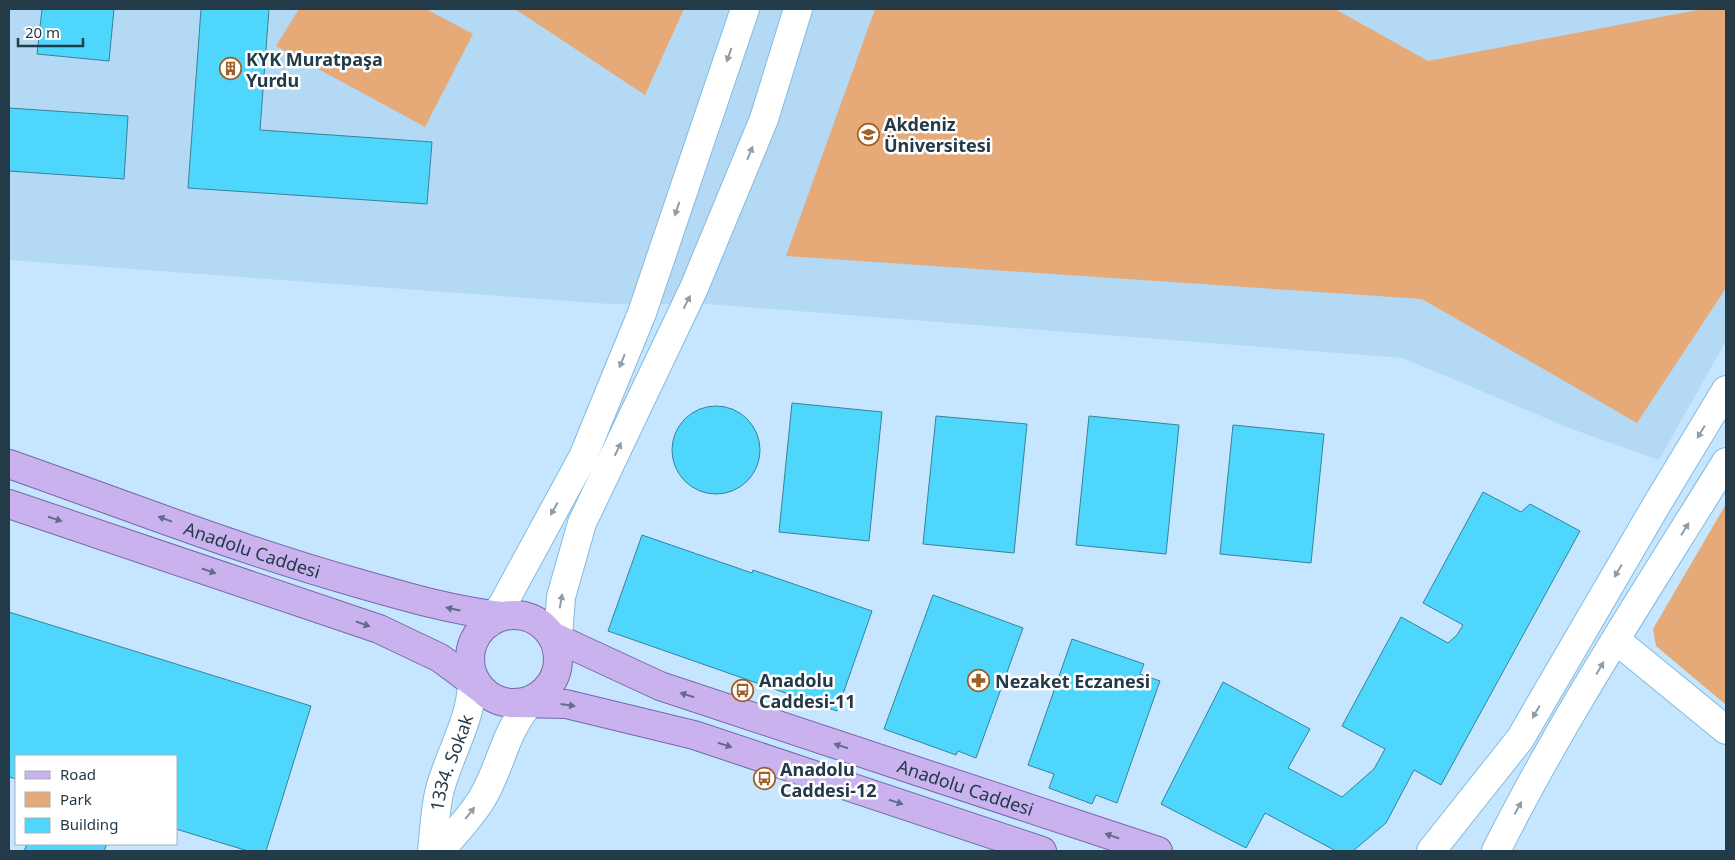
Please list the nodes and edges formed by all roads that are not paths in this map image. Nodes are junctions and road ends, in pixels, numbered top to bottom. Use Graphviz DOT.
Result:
graph roads {
  1 [pos="745,9"];
  2 [pos="798,9"];
  3 [pos="1726,390"];
  4 [pos="1726,462"];
  5 [pos="9,464"];
  6 [pos="9,504"];
  7 [pos="495,618"];
  8 [pos="1616,640"];
  9 [pos="555,641"];
  10 [pos="475,681"];
  11 [pos="527,702"];
  12 [pos="1726,730"];
  13 [pos="432,851"];
  14 [pos="440,851"];
  15 [pos="1042,851"];
  16 [pos="1158,851"];
  17 [pos="1431,851"];
  18 [pos="1496,851"];
  1 -- 7 [label="street, one-way"];
  9 -- 2 [label="street, one-way"];
  3 -- 17 [label="street, one-way"];
  8 -- 4 [label="street, one-way"];
  7 -- 5 [label="main road, Anadolu Caddesi, one-way"];
  6 -- 10 [label="main road, Anadolu Caddesi, one-way"];
  7 -- 9 [label="main road"];
  7 -- 10 [label="main road"];
  8 -- 12 [label="street"];
  18 -- 8 [label="street, one-way"];
  9 -- 11 [label="main road"];
  16 -- 9 [label="main road, Anadolu Caddesi, one-way"];
  10 -- 11 [label="main road"];
  10 -- 13 [label="street, 1334. Sokak"];
  14 -- 11 [label="street, 1334. Sokak, one-way"];
  11 -- 15 [label="main road, Anadolu Caddesi, one-way"];
}
